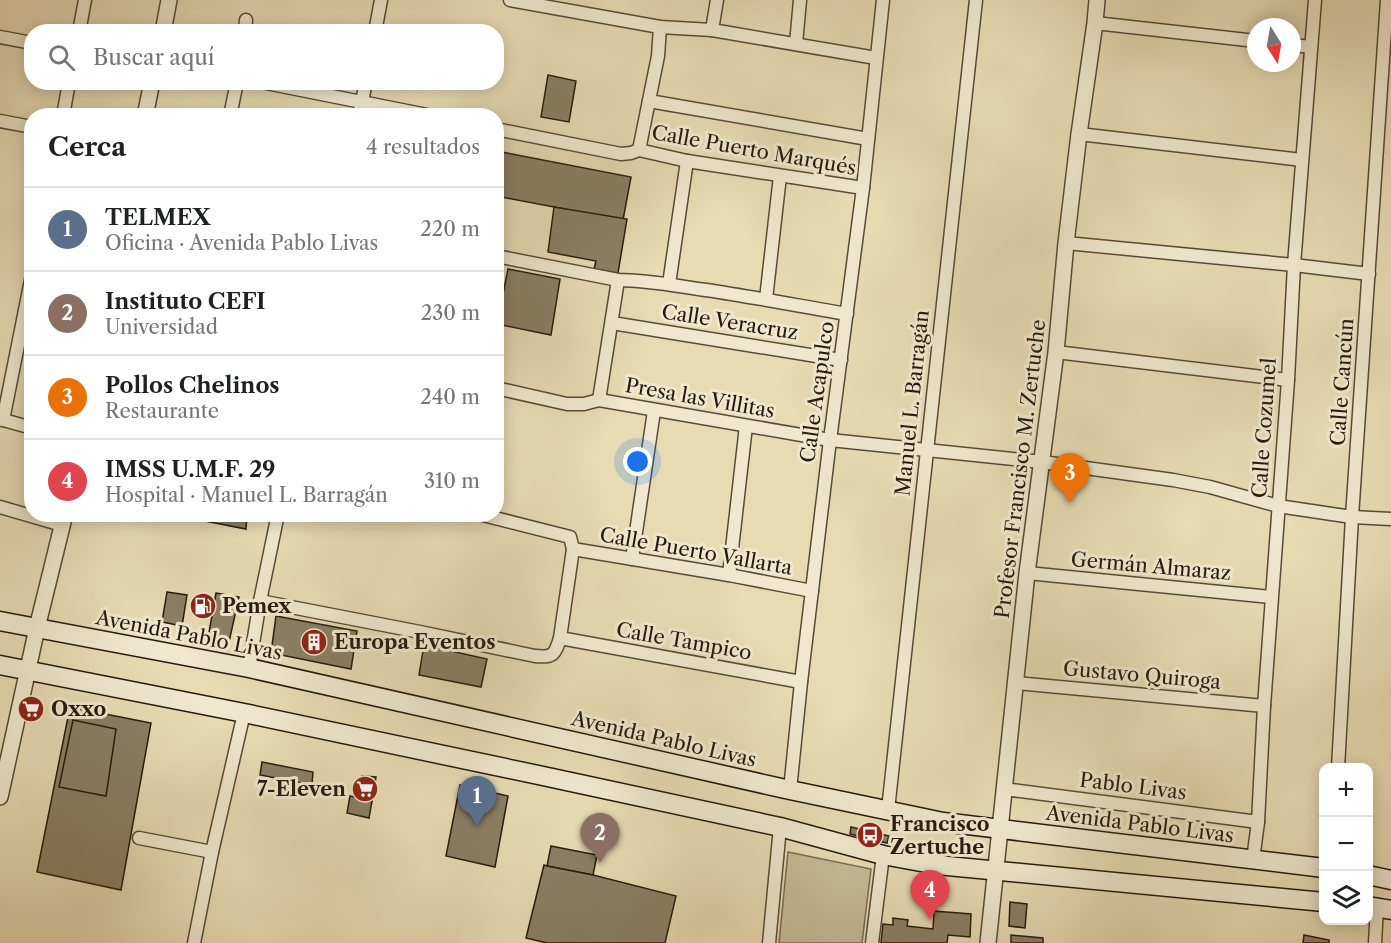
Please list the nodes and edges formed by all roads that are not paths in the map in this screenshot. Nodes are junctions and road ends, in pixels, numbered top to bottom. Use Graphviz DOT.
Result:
graph roads {
  1 [pos="85,0"];
  2 [pos="169,0"];
  3 [pos="381,0"];
  4 [pos="510,0"];
  5 [pos="717,0"];
  6 [pos="800,0"];
  7 [pos="883,0"];
  8 [pos="976,0"];
  9 [pos="1097,0"];
  10 [pos="1315,0"];
  11 [pos="1387,0"];
  12 [pos="1095,23"];
  13 [pos="80,24"];
  14 [pos="164,24"];
  15 [pos="376,24"];
  16 [pos="660,27"];
  17 [pos="712,30"];
  18 [pos="0,37"];
  19 [pos="1247,40"];
  20 [pos="24,42"];
  21 [pos="796,44"];
  22 [pos="1301,46"];
  23 [pos="1311,47"];
  24 [pos="876,58"];
  25 [pos="68,90"];
  26 [pos="150,90"];
  27 [pos="235,90"];
  28 [pos="304,90"];
  29 [pos="365,90"];
  30 [pos="363,101"];
  31 [pos="649,101"];
  32 [pos="64,108"];
  33 [pos="147,108"];
  34 [pos="232,108"];
  35 [pos="362,108"];
  36 [pos="395,108"];
  37 [pos="0,121"];
  38 [pos="24,126"];
  39 [pos="504,131"];
  40 [pos="1079,134"];
  41 [pos="868,139"];
  42 [pos="639,150"];
  43 [pos="1302,160"];
  44 [pos="687,161"];
  45 [pos="780,176"];
  46 [pos="863,188"];
  47 [pos="1066,243"];
  48 [pos="504,258"];
  49 [pos="1294,265"];
  50 [pos="1369,274"];
  51 [pos="618,280"];
  52 [pos="669,284"];
  53 [pos="766,299"];
  54 [pos="24,314"];
  55 [pos="847,314"];
  56 [pos="612,323"];
  57 [pos="1056,352"];
  58 [pos="841,360"];
  59 [pos="1288,380"];
  60 [pos="504,390"];
  61 [pos="599,400"];
  62 [pos="654,411"];
  63 [pos="2,420"];
  64 [pos="24,426"];
  65 [pos="746,426"];
  66 [pos="830,440"];
  67 [pos="927,450"];
  68 [pos="1042,462"];
  69 [pos="1278,506"];
  70 [pos="0,507"];
  71 [pos="24,512"];
  72 [pos="1352,517"];
  73 [pos="1391,519"];
  74 [pos="63,522"];
  75 [pos="276,522"];
  76 [pos="504,522"];
  77 [pos="572,543"];
  78 [pos="632,559"];
  79 [pos="1027,573"];
  80 [pos="729,575"];
  81 [pos="812,591"];
  82 [pos="1271,597"];
  83 [pos="261,601"];
  84 [pos="0,621"];
  85 [pos="37,628"];
  86 [pos="560,638"];
  87 [pos="0,665"];
  88 [pos="249,668"];
  89 [pos="28,670"];
  90 [pos="801,682"];
  91 [pos="1016,683"];
  92 [pos="1264,706"];
  93 [pos="244,713"];
  94 [pos="1338,763"];
  95 [pos="1004,789"];
  96 [pos="790,790"];
  97 [pos="0,797"];
  98 [pos="888,810"];
  99 [pos="1258,822"];
  100 [pos="780,827"];
  101 [pos="1000,830"];
  102 [pos="139,838"];
  103 [pos="212,852"];
  104 [pos="883,855"];
  105 [pos="1252,860"];
  106 [pos="1319,868"];
  107 [pos="996,871"];
  108 [pos="1373,876"];
  109 [pos="1391,880"];
  110 [pos="1319,902"];
  111 [pos="1379,907"];
  112 [pos="194,943"];
  113 [pos="769,943"];
  114 [pos="872,943"];
  115 [pos="988,943"];
  116 [pos="1375,943"];
  1 -- 13 [label="street"];
  2 -- 14 [label="street"];
  3 -- 15 [label="street"];
  4 -- 16 [label="street"];
  5 -- 17 [label="street"];
  6 -- 21 [label="street"];
  7 -- 24 [label="street, Calle Acapulco"];
  8 -- 67 [label="street, Manuel L. Barragán"];
  9 -- 12 [label="street, Profesor Francisco M. Zertuche"];
  10 -- 23 [label="street, Calle Cozumel"];
  11 -- 50 [label="street, Calle Cancún"];
  12 -- 19 [label="street"];
  12 -- 40 [label="street, Profesor Francisco M. Zertuche"];
  16 -- 17 [label="street"];
  16 -- 31 [label="street"];
  17 -- 21 [label="street"];
  18 -- 20 [label="street"];
  21 -- 24 [label="street"];
  22 -- 23 [label="street"];
  23 -- 43 [label="street, Calle Cozumel"];
  24 -- 41 [label="street, Calle Acapulco"];
  25 -- 32 [label="street"];
  26 -- 33 [label="street"];
  27 -- 34 [label="street"];
  28 -- 30 [label="street"];
  29 -- 30 [label="street"];
  30 -- 35 [label="street"];
  30 -- 36 [label="street"];
  31 -- 41 [label="street, Calle Puerto Marqués"];
  31 -- 42 [label="street"];
  37 -- 38 [label="street"];
  39 -- 42 [label="street, Calle Puerto Marqués"];
  40 -- 43 [label="street"];
  40 -- 47 [label="street, Profesor Francisco M. Zertuche"];
  41 -- 46 [label="street, Calle Acapulco"];
  42 -- 44 [label="street, Calle Puerto Marqués"];
  43 -- 49 [label="street, Calle Cozumel"];
  44 -- 45 [label="street, Calle Puerto Marqués"];
  44 -- 52 [label="street"];
  45 -- 46 [label="street, Calle Puerto Marqués"];
  45 -- 53 [label="street"];
  46 -- 55 [label="street, Calle Acapulco"];
  47 -- 49 [label="street"];
  47 -- 57 [label="street, Profesor Francisco M. Zertuche"];
  48 -- 51 [label="street, Calle Veracruz"];
  49 -- 50 [label="street"];
  49 -- 59 [label="street, Calle Cozumel"];
  50 -- 72 [label="street, Calle Cancún"];
  51 -- 52 [label="street, Calle Veracruz"];
  51 -- 56 [label="street"];
  52 -- 53 [label="street, Calle Veracruz"];
  53 -- 55 [label="street, Calle Veracruz"];
  54 -- 63 [label="street"];
  55 -- 58 [label="street, Calle Acapulco"];
  56 -- 58 [label="street, Calle Veracruz"];
  56 -- 61 [label="street"];
  57 -- 59 [label="street"];
  57 -- 68 [label="street, Profesor Francisco M. Zertuche"];
  58 -- 66 [label="street, Calle Acapulco"];
  59 -- 69 [label="street, Calle Cozumel"];
  60 -- 61 [label="street, Presa las Villitas"];
  61 -- 62 [label="street, Presa las Villitas"];
  62 -- 65 [label="street, Presa las Villitas"];
  62 -- 78 [label="street"];
  63 -- 64 [label="street"];
  65 -- 66 [label="street, Presa las Villitas"];
  65 -- 80 [label="street"];
  66 -- 67 [label="street, Presa las Villitas"];
  66 -- 81 [label="street, Calle Acapulco"];
  67 -- 68 [label="street, Presa las Villitas"];
  67 -- 98 [label="street, Manuel L. Barragán"];
  68 -- 69 [label="street, Presa las Villitas"];
  68 -- 79 [label="street, Profesor Francisco M. Zertuche"];
  69 -- 72 [label="street, Presa las Villitas"];
  69 -- 82 [label="street, Calle Cozumel"];
  70 -- 71 [label="street"];
  72 -- 73 [label="street, Presa las Villitas"];
  72 -- 94 [label="street, Calle Cancún"];
  74 -- 85 [label="street"];
  75 -- 83 [label="street"];
  76 -- 77 [label="street, Calle Puerto Vallarta"];
  77 -- 78 [label="street, Calle Puerto Vallarta"];
  77 -- 86 [label="street"];
  78 -- 80 [label="street, Calle Puerto Vallarta"];
  79 -- 82 [label="street, Germán Almaraz"];
  79 -- 91 [label="street, Profesor Francisco M. Zertuche"];
  80 -- 81 [label="street, Calle Puerto Vallarta"];
  81 -- 90 [label="street, Calle Acapulco"];
  82 -- 92 [label="street, Calle Cozumel"];
  83 -- 86 [label="street"];
  83 -- 88 [label="street"];
  84 -- 85 [label="main road, Avenida Pablo Livas"];
  85 -- 88 [label="main road, Avenida Pablo Livas"];
  85 -- 89 [label="street"];
  86 -- 90 [label="street, Calle Tampico"];
  87 -- 89 [label="main road"];
  88 -- 96 [label="main road, Avenida Pablo Livas"];
  89 -- 93 [label="main road"];
  89 -- 97 [label="street"];
  90 -- 96 [label="street, Calle Acapulco"];
  91 -- 92 [label="street, Gustavo Quiroga"];
  91 -- 95 [label="street, Profesor Francisco M. Zertuche"];
  92 -- 99 [label="street, Calle Cozumel"];
  93 -- 100 [label="main road"];
  93 -- 103 [label="street"];
  95 -- 99 [label="street, Pablo Livas"];
  95 -- 101 [label="street, Profesor Francisco M. Zertuche"];
  96 -- 98 [label="main road, Avenida Pablo Livas"];
  98 -- 101 [label="main road, Avenida Pablo Livas"];
  99 -- 105 [label="street, Calle Cozumel"];
  100 -- 104 [label="main road"];
  100 -- 113 [label="street"];
  101 -- 105 [label="main road, Avenida Pablo Livas"];
  101 -- 107 [label="street, Profesor Francisco M. Zertuche"];
  102 -- 103 [label="street"];
  103 -- 112 [label="street"];
  104 -- 107 [label="main road"];
  104 -- 114 [label="street"];
  105 -- 106 [label="main road, Avenida Pablo Livas"];
  107 -- 110 [label="main road"];
  107 -- 115 [label="street, Profesor Francisco M. Zertuche"];
  108 -- 109 [label="main road"];
  111 -- 116 [label="street"];
}
